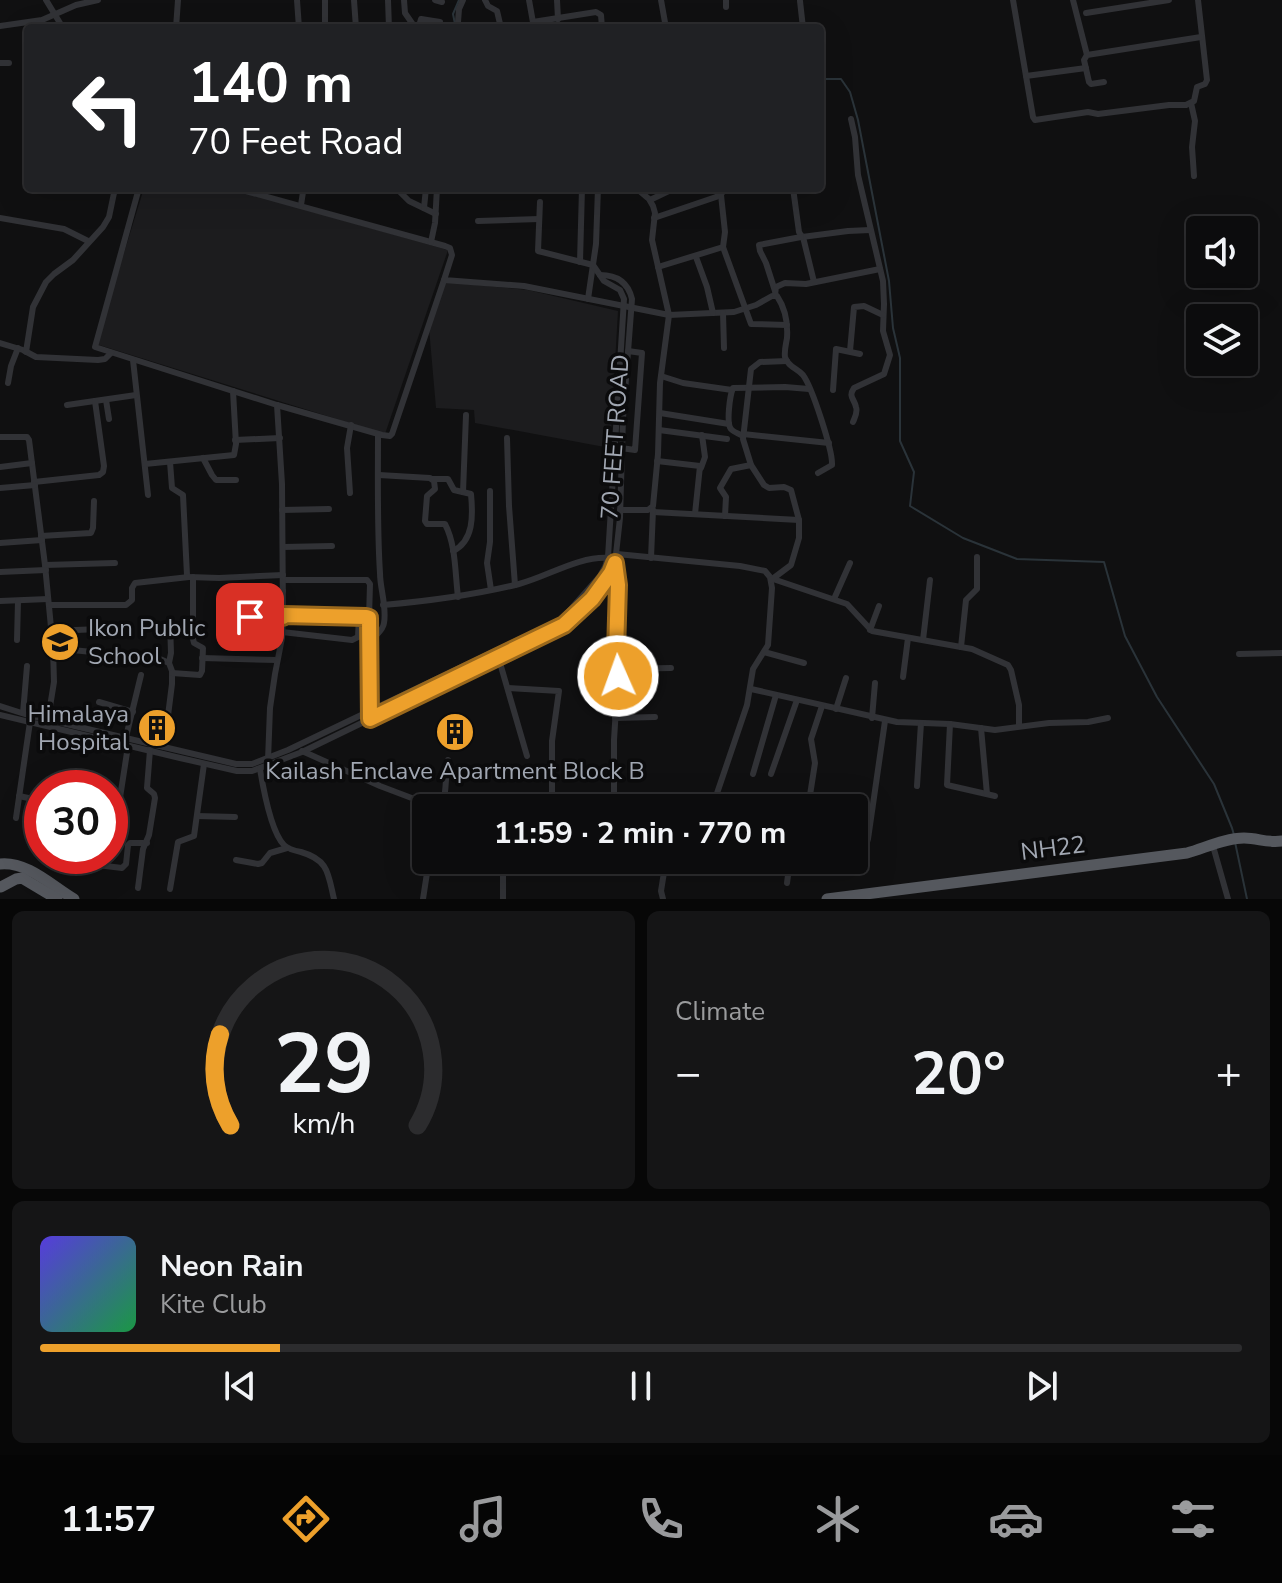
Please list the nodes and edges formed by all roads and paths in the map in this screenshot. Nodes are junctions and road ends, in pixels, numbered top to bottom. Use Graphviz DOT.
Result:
graph roads {
  1 [pos="46,0"];
  2 [pos="98,0"];
  3 [pos="178,0"];
  4 [pos="297,0"];
  5 [pos="325,0"];
  6 [pos="354,0"];
  7 [pos="388,0"];
  8 [pos="404,0"];
  9 [pos="463,0"];
  10 [pos="485,0"];
  11 [pos="529,0"];
  12 [pos="557,0"];
  13 [pos="661,0"];
  14 [pos="1013,0"];
  15 [pos="1073,0"];
  16 [pos="1169,0"];
  17 [pos="1198,0"];
  18 [pos="800,1"];
  19 [pos="71,3"];
  20 [pos="1137,3"];
  21 [pos="1086,13"];
  22 [pos="55,15"];
  23 [pos="558,19"];
  24 [pos="440,22"];
  25 [pos="458,22"];
  26 [pos="61,24"];
  27 [pos="176,24"];
  28 [pos="299,24"];
  29 [pos="325,24"];
  30 [pos="356,24"];
  31 [pos="388,24"];
  32 [pos="413,24"];
  33 [pos="420,24"];
  34 [pos="500,24"];
  35 [pos="534,24"];
  36 [pos="538,24"];
  37 [pos="602,24"];
  38 [pos="665,24"];
  39 [pos="803,24"];
  40 [pos="0,26"];
  41 [pos="1201,37"];
  42 [pos="1087,55"];
  43 [pos="0,63"];
  44 [pos="9,63"];
  45 [pos="1086,68"];
  46 [pos="1026,76"];
  47 [pos="1104,82"];
  48 [pos="1191,103"];
  49 [pos="851,119"];
  50 [pos="1194,176"];
  51 [pos="115,192"];
  52 [pos="138,192"];
  53 [pos="251,192"];
  54 [pos="303,192"];
  55 [pos="400,192"];
  56 [pos="426,192"];
  57 [pos="437,192"];
  58 [pos="582,192"];
  59 [pos="598,192"];
  60 [pos="641,192"];
  61 [pos="667,192"];
  62 [pos="719,192"];
  63 [pos="721,192"];
  64 [pos="794,192"];
  65 [pos="650,200"];
  66 [pos="540,202"];
  67 [pos="301,205"];
  68 [pos="424,208"];
  69 [pos="436,214"];
  70 [pos="0,218"];
  71 [pos="654,218"];
  72 [pos="539,219"];
  73 [pos="478,221"];
  74 [pos="870,230"];
  75 [pos="802,237"];
  76 [pos="88,241"];
  77 [pos="431,242"];
  78 [pos="723,247"];
  79 [pos="696,257"];
  80 [pos="580,262"];
  81 [pos="593,265"];
  82 [pos="658,267"];
  83 [pos="880,269"];
  84 [pos="444,280"];
  85 [pos="814,282"];
  86 [pos="775,293"];
  87 [pos="588,299"];
  88 [pos="628,307"];
  89 [pos="746,309"];
  90 [pos="713,313"];
  91 [pos="723,313"];
  92 [pos="669,315"];
  93 [pos="883,315"];
  94 [pos="787,325"];
  95 [pos="0,343"];
  96 [pos="724,348"];
  97 [pos="22,350"];
  98 [pos="628,351"];
  99 [pos="850,351"];
  100 [pos="111,353"];
  101 [pos="860,354"];
  102 [pos="133,360"];
  103 [pos="787,361"];
  104 [pos="660,380"];
  105 [pos="640,381"];
  106 [pos="8,383"];
  107 [pos="748,388"];
  108 [pos="809,389"];
  109 [pos="732,390"];
  110 [pos="833,390"];
  111 [pos="233,391"];
  112 [pos="136,395"];
  113 [pos="106,400"];
  114 [pos="95,401"];
  115 [pos="67,405"];
  116 [pos="277,405"];
  117 [pos="660,413"];
  118 [pos="466,415"];
  119 [pos="109,419"];
  120 [pos="853,422"];
  121 [pos="729,424"];
  122 [pos="351,425"];
  123 [pos="659,430"];
  124 [pos="378,434"];
  125 [pos="702,435"];
  126 [pos="743,435"];
  127 [pos="0,437"];
  128 [pos="280,438"];
  129 [pos="507,438"];
  130 [pos="727,439"];
  131 [pos="235,440"];
  132 [pos="829,443"];
  133 [pos="621,448"];
  134 [pos="203,458"];
  135 [pos="657,461"];
  136 [pos="170,462"];
  137 [pos="32,463"];
  138 [pos="145,464"];
  139 [pos="751,465"];
  140 [pos="0,467"];
  141 [pos="701,468"];
  142 [pos="818,473"];
  143 [pos="379,475"];
  144 [pos="432,479"];
  145 [pos="236,480"];
  146 [pos="34,484"];
  147 [pos="0,488"];
  148 [pos="490,491"];
  149 [pos="463,492"];
  150 [pos="350,493"];
  151 [pos="148,495"];
  152 [pos="94,501"];
  153 [pos="329,509"];
  154 [pos="653,509"];
  155 [pos="282,510"];
  156 [pos="620,510"];
  157 [pos="695,514"];
  158 [pos="725,516"];
  159 [pos="799,520"];
  160 [pos="42,538"];
  161 [pos="0,543"];
  162 [pos="332,546"];
  163 [pos="283,547"];
  164 [pos="453,551"];
  165 [pos="608,557"];
  166 [pos="977,557"];
  167 [pos="651,558"];
  168 [pos="616,559"];
  169 [pos="115,563"];
  170 [pos="850,563"];
  171 [pos="45,567"];
  172 [pos="0,572"];
  173 [pos="191,577"];
  174 [pos="283,578"];
  175 [pos="772,579"];
  176 [pos="930,580"];
  177 [pos="515,585"];
  178 [pos="491,590"];
  179 [pos="235,591"];
  180 [pos="283,591"];
  181 [pos="458,597"];
  182 [pos="834,599"];
  183 [pos="0,601"];
  184 [pos="18,601"];
  185 [pos="48,602"];
  186 [pos="383,605"];
  187 [pos="879,606"];
  188 [pos="283,616"];
  189 [pos="359,616"];
  190 [pos="240,617"];
  191 [pos="369,618"];
  192 [pos="170,623"];
  193 [pos="560,624"];
  194 [pos="125,628"];
  195 [pos="870,630"];
  196 [pos="51,631"];
  197 [pos="282,632"];
  198 [pos="908,638"];
  199 [pos="17,640"];
  200 [pos="923,640"];
  201 [pos="370,643"];
  202 [pos="961,647"];
  203 [pos="53,648"];
  204 [pos="764,652"];
  205 [pos="1282,653"];
  206 [pos="1239,654"];
  207 [pos="498,656"];
  208 [pos="202,658"];
  209 [pos="277,660"];
  210 [pos="169,663"];
  211 [pos="476,663"];
  212 [pos="804,663"];
  213 [pos="27,666"];
  214 [pos="671,668"];
  215 [pos="618,669"];
  216 [pos="172,673"];
  217 [pos="141,675"];
  218 [pos="903,677"];
  219 [pos="846,678"];
  220 [pos="875,683"];
  221 [pos="508,688"];
  222 [pos="751,689"];
  223 [pos="776,695"];
  224 [pos="797,700"];
  225 [pos="99,702"];
  226 [pos="0,706"];
  227 [pos="822,706"];
  228 [pos="836,709"];
  229 [pos="133,712"];
  230 [pos="23,713"];
  231 [pos="0,715"];
  232 [pos="370,715"];
  233 [pos="655,717"];
  234 [pos="615,718"];
  235 [pos="872,718"];
  236 [pos="1108,718"];
  237 [pos="48,719"];
  238 [pos="885,721"];
  239 [pos="30,722"];
  240 [pos="921,723"];
  241 [pos="950,724"];
  242 [pos="1019,726"];
  243 [pos="981,728"];
  244 [pos="126,743"];
  245 [pos="164,747"];
  246 [pos="299,749"];
  247 [pos="150,750"];
  248 [pos="181,755"];
  249 [pos="527,756"];
  250 [pos="448,760"];
  251 [pos="269,762"];
  252 [pos="204,764"];
  253 [pos="260,769"];
  254 [pos="123,770"];
  255 [pos="753,774"];
  256 [pos="771,774"];
  257 [pos="917,786"];
  258 [pos="445,794"];
  259 [pos="552,794"];
  260 [pos="614,794"];
  261 [pos="717,794"];
  262 [pos="810,794"];
  263 [pos="19,796"];
  264 [pos="24,797"];
  265 [pos="412,798"];
  266 [pos="197,816"];
  267 [pos="235,817"];
  268 [pos="16,818"];
  269 [pos="868,839"];
  270 [pos="1282,841"];
  271 [pos="147,843"];
  272 [pos="128,845"];
  273 [pos="1213,846"];
  274 [pos="287,848"];
  275 [pos="236,860"];
  276 [pos="0,864"];
  277 [pos="427,874"];
  278 [pos="503,874"];
  279 [pos="664,874"];
  280 [pos="788,874"];
  281 [pos="787,883"];
  282 [pos="0,886"];
  283 [pos="138,888"];
  284 [pos="170,889"];
  285 [pos="7,899"];
  286 [pos="57,899"];
  287 [pos="74,899"];
  288 [pos="334,899"];
  289 [pos="423,899"];
  290 [pos="503,899"];
  291 [pos="663,899"];
  292 [pos="827,899"];
  293 [pos="1228,899"];
  1 -- 22 [label="street"];
  2 -- 19 [label="street"];
  3 -- 27 [label="street"];
  4 -- 28 [label="street"];
  5 -- 29 [label="street"];
  6 -- 30 [label="street"];
  7 -- 31 [label="street"];
  8 -- 32 [label="street"];
  9 -- 25 [label="street"];
  10 -- 34 [label="street"];
  11 -- 35 [label="street"];
  12 -- 23 [label="street"];
  13 -- 38 [label="street"];
  14 -- 46 [label="street"];
  15 -- 42 [label="street"];
  16 -- 20 [label="street"];
  17 -- 41 [label="street"];
  18 -- 39 [label="street"];
  19 -- 22 [label="street"];
  20 -- 21 [label="street"];
  22 -- 26 [label="street"];
  22 -- 40 [label="street"];
  23 -- 36 [label="street"];
  23 -- 37 [label="street"];
  24 -- 33 [label="street"];
  41 -- 42 [label="street"];
  41 -- 48 [label="street"];
  42 -- 45 [label="street"];
  43 -- 44 [label="street"];
  45 -- 46 [label="street"];
  45 -- 47 [label="street"];
  46 -- 48 [label="street"];
  48 -- 50 [label="street"];
  49 -- 74 [label="street"];
  51 -- 76 [label="street"];
  52 -- 100 [label="street"];
  53 -- 67 [label="street"];
  54 -- 67 [label="street"];
  55 -- 68 [label="street"];
  56 -- 68 [label="street"];
  57 -- 69 [label="street"];
  58 -- 80 [label="street"];
  59 -- 81 [label="street"];
  60 -- 65 [label="street"];
  61 -- 65 [label="street"];
  62 -- 71 [label="street"];
  63 -- 78 [label="street"];
  64 -- 75 [label="street"];
  65 -- 71 [label="street"];
  66 -- 72 [label="street"];
  67 -- 77 [label="street"];
  68 -- 69 [label="street"];
  69 -- 77 [label="street"];
  70 -- 76 [label="street"];
  71 -- 82 [label="street"];
  72 -- 73 [label="street"];
  72 -- 80 [label="street"];
  74 -- 75 [label="street"];
  74 -- 83 [label="street"];
  75 -- 85 [label="street"];
  75 -- 86 [label="street"];
  76 -- 97 [label="street"];
  77 -- 84 [label="street"];
  78 -- 79 [label="street"];
  78 -- 89 [label="street"];
  79 -- 82 [label="street"];
  79 -- 90 [label="street"];
  80 -- 81 [label="street"];
  81 -- 87 [label="street"];
  81 -- 88 [label="street"];
  82 -- 92 [label="street"];
  83 -- 85 [label="street"];
  83 -- 93 [label="street"];
  84 -- 87 [label="street"];
  84 -- 124 [label="street"];
  85 -- 86 [label="street"];
  86 -- 89 [label="street"];
  86 -- 94 [label="street"];
  87 -- 88 [label="street"];
  88 -- 92 [label="street"];
  88 -- 98 [label="street, 70 FEET ROAD"];
  88 -- 165 [label="street, 70 FEET ROAD"];
  89 -- 91 [label="street"];
  89 -- 94 [label="street"];
  90 -- 91 [label="street"];
  90 -- 92 [label="street"];
  91 -- 96 [label="street"];
  92 -- 104 [label="street"];
  93 -- 99 [label="street"];
  93 -- 120 [label="street"];
  94 -- 103 [label="street"];
  95 -- 97 [label="street"];
  97 -- 100 [label="street"];
  97 -- 106 [label="street"];
  98 -- 105 [label="street"];
  98 -- 133 [label="street, 70 FEET ROAD"];
  99 -- 101 [label="street"];
  99 -- 110 [label="street"];
  100 -- 102 [label="street"];
  102 -- 111 [label="street"];
  102 -- 112 [label="street"];
  103 -- 107 [label="street"];
  103 -- 108 [label="street"];
  104 -- 105 [label="street"];
  104 -- 109 [label="street"];
  104 -- 117 [label="street"];
  105 -- 133 [label="street"];
  107 -- 108 [label="street"];
  107 -- 109 [label="street"];
  107 -- 126 [label="street"];
  108 -- 132 [label="street"];
  109 -- 121 [label="street"];
  111 -- 116 [label="street"];
  111 -- 131 [label="street"];
  112 -- 113 [label="street"];
  112 -- 138 [label="street"];
  113 -- 114 [label="street"];
  113 -- 119 [label="street"];
  114 -- 115 [label="street"];
  114 -- 146 [label="street"];
  116 -- 122 [label="street"];
  116 -- 128 [label="street"];
  117 -- 121 [label="street"];
  117 -- 123 [label="street"];
  118 -- 149 [label="street"];
  121 -- 126 [label="street"];
  122 -- 124 [label="street"];
  122 -- 150 [label="street"];
  123 -- 125 [label="street"];
  123 -- 135 [label="street"];
  124 -- 143 [label="street"];
  125 -- 130 [label="street"];
  125 -- 141 [label="street"];
  126 -- 132 [label="street"];
  126 -- 139 [label="street"];
  127 -- 137 [label="street"];
  128 -- 131 [label="street"];
  128 -- 155 [label="street"];
  129 -- 177 [label="street"];
  131 -- 134 [label="street"];
  132 -- 142 [label="street"];
  133 -- 156 [label="street, 70 FEET ROAD"];
  134 -- 136 [label="street"];
  134 -- 145 [label="street"];
  135 -- 141 [label="street"];
  135 -- 154 [label="street"];
  136 -- 138 [label="street"];
  136 -- 173 [label="street"];
  137 -- 140 [label="street"];
  137 -- 146 [label="street"];
  138 -- 151 [label="street"];
  139 -- 158 [label="street"];
  139 -- 159 [label="street"];
  141 -- 157 [label="street"];
  143 -- 144 [label="street"];
  143 -- 186 [label="street"];
  144 -- 149 [label="street"];
  144 -- 164 [label="street"];
  146 -- 147 [label="street"];
  146 -- 160 [label="street"];
  148 -- 178 [label="street"];
  149 -- 164 [label="street"];
  152 -- 160 [label="street"];
  153 -- 155 [label="street"];
  154 -- 156 [label="street"];
  154 -- 157 [label="street"];
  154 -- 167 [label="street"];
  155 -- 163 [label="street"];
  156 -- 168 [label="street, 70 FEET ROAD"];
  157 -- 158 [label="street"];
  158 -- 159 [label="street"];
  159 -- 175 [label="street"];
  160 -- 161 [label="street"];
  160 -- 171 [label="street"];
  162 -- 163 [label="street"];
  163 -- 174 [label="street"];
  164 -- 181 [label="street"];
  165 -- 168 [label="street"];
  165 -- 177 [label="street"];
  165 -- 193 [label="street, 70 FEET ROAD"];
  166 -- 202 [label="street"];
  167 -- 168 [label="street"];
  167 -- 175 [label="street"];
  168 -- 193 [label="street, 70 FEET ROAD"];
  168 -- 215 [label="street"];
  169 -- 171 [label="street"];
  170 -- 182 [label="street"];
  171 -- 172 [label="street"];
  171 -- 185 [label="street"];
  173 -- 174 [label="street"];
  173 -- 185 [label="street"];
  173 -- 208 [label="street"];
  174 -- 180 [label="street"];
  174 -- 191 [label="street"];
  175 -- 182 [label="street"];
  175 -- 204 [label="street"];
  176 -- 200 [label="street"];
  177 -- 178 [label="street"];
  178 -- 181 [label="street"];
  179 -- 180 [label="street"];
  180 -- 188 [label="street"];
  181 -- 186 [label="street"];
  182 -- 195 [label="street"];
  183 -- 184 [label="street"];
  184 -- 185 [label="street"];
  184 -- 199 [label="street"];
  185 -- 196 [label="street"];
  186 -- 201 [label="street"];
  187 -- 195 [label="street"];
  188 -- 189 [label="street"];
  188 -- 190 [label="street"];
  188 -- 197 [label="street"];
  189 -- 191 [label="street"];
  189 -- 197 [label="street"];
  191 -- 201 [label="street"];
  192 -- 210 [label="street"];
  193 -- 207 [label="street, 70 FEET ROAD"];
  193 -- 211 [label="street, 70 FEET ROAD"];
  194 -- 196 [label="street"];
  195 -- 198 [label="street"];
  196 -- 203 [label="street"];
  197 -- 209 [label="street"];
  198 -- 200 [label="street"];
  198 -- 218 [label="street"];
  200 -- 202 [label="street"];
  201 -- 232 [label="street"];
  202 -- 242 [label="street"];
  203 -- 210 [label="street"];
  203 -- 237 [label="street"];
  204 -- 212 [label="street"];
  204 -- 222 [label="street"];
  205 -- 206 [label="street"];
  207 -- 211 [label="street, 70 FEET ROAD"];
  207 -- 221 [label="street"];
  208 -- 209 [label="street"];
  208 -- 216 [label="street"];
  209 -- 251 [label="street"];
  210 -- 216 [label="street"];
  211 -- 232 [label="street, 70 FEET ROAD"];
  213 -- 230 [label="street"];
  214 -- 215 [label="street"];
  215 -- 234 [label="street"];
  216 -- 245 [label="street"];
  217 -- 229 [label="street"];
  219 -- 228 [label="street"];
  220 -- 235 [label="street"];
  221 -- 249 [label="street"];
  221 -- 259 [label="street"];
  222 -- 223 [label="street"];
  222 -- 261 [label="street"];
  223 -- 224 [label="street"];
  223 -- 255 [label="street"];
  224 -- 227 [label="street"];
  224 -- 256 [label="street"];
  225 -- 229 [label="street"];
  226 -- 230 [label="street, 70 FEET ROAD"];
  227 -- 228 [label="street"];
  227 -- 262 [label="street"];
  228 -- 235 [label="street"];
  229 -- 244 [label="street"];
  230 -- 237 [label="street, 70 FEET ROAD"];
  231 -- 239 [label="street, 70 FEET ROAD"];
  232 -- 246 [label="street, 70 FEET ROAD"];
  233 -- 234 [label="street"];
  234 -- 260 [label="street"];
  235 -- 238 [label="street"];
  236 -- 242 [label="street"];
  237 -- 244 [label="street, 70 FEET ROAD"];
  238 -- 240 [label="street"];
  238 -- 269 [label="street"];
  239 -- 244 [label="street, 70 FEET ROAD"];
  239 -- 263 [label="street"];
  240 -- 241 [label="street"];
  240 -- 257 [label="street"];
  241 -- 243 [label="street"];
  241 -- 243 [label="street"];
  242 -- 243 [label="street"];
  244 -- 245 [label="street, 70 FEET ROAD"];
  244 -- 247 [label="street, 70 FEET ROAD"];
  244 -- 254 [label="street"];
  245 -- 248 [label="street, 70 FEET ROAD"];
  246 -- 251 [label="street, 70 FEET ROAD"];
  246 -- 265 [label="street"];
  247 -- 248 [label="street, 70 FEET ROAD"];
  247 -- 271 [label="street"];
  248 -- 251 [label="street, 70 FEET ROAD"];
  248 -- 252 [label="street, 70 FEET ROAD"];
  250 -- 258 [label="street"];
  251 -- 253 [label="street, 70 FEET ROAD"];
  252 -- 253 [label="street, 70 FEET ROAD"];
  252 -- 266 [label="street"];
  253 -- 274 [label="street"];
  263 -- 264 [label="street"];
  263 -- 268 [label="street"];
  266 -- 267 [label="street"];
  266 -- 284 [label="street"];
  270 -- 273 [label="highway, NH22"];
  271 -- 272 [label="street"];
  271 -- 283 [label="street"];
  273 -- 292 [label="highway, NH22"];
  273 -- 293 [label="street"];
  274 -- 275 [label="street"];
  274 -- 288 [label="street"];
  276 -- 287 [label="highway"];
  277 -- 289 [label="street"];
  278 -- 290 [label="street"];
  279 -- 291 [label="street"];
  280 -- 281 [label="street"];
  282 -- 285 [label="highway"];
  282 -- 286 [label="highway"];
}
